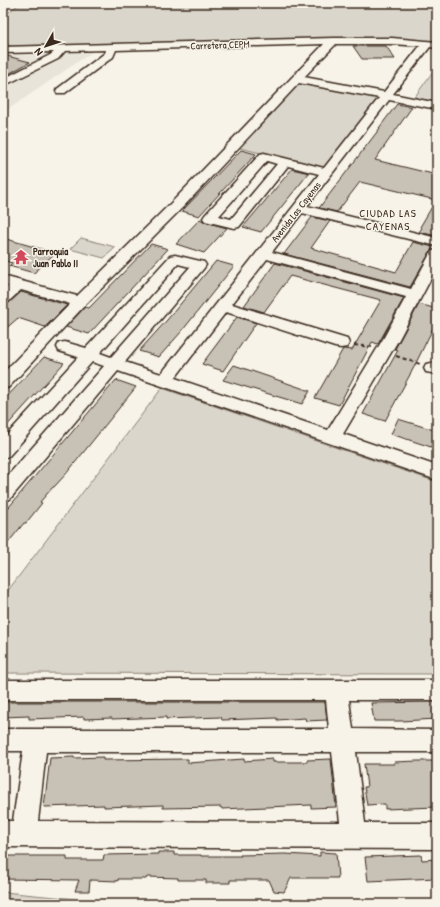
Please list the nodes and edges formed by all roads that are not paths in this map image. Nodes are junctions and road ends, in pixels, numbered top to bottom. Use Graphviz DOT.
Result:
graph roads {
  1 [pos="333,41"];
  2 [pos="432,44"];
  3 [pos="112,48"];
  4 [pos="3,50"];
  5 [pos="61,50"];
  6 [pos="297,79"];
  7 [pos="3,83"];
  8 [pos="61,91"];
  9 [pos="386,96"];
  10 [pos="437,106"];
  11 [pos="286,162"];
  12 [pos="328,172"];
  13 [pos="299,208"];
  14 [pos="437,242"];
  15 [pos="264,254"];
  16 [pos="437,254"];
  17 [pos="3,280"];
  18 [pos="19,284"];
  19 [pos="415,295"];
  20 [pos="3,298"];
  21 [pos="80,302"];
  22 [pos="222,306"];
  23 [pos="341,343"];
  24 [pos="66,347"];
  25 [pos="89,355"];
  26 [pos="114,364"];
  27 [pos="164,381"];
  28 [pos="3,383"];
  29 [pos="332,438"];
  30 [pos="3,451"];
  31 [pos="437,473"];
  32 [pos="3,494"];
  33 [pos="3,690"];
  34 [pos="336,690"];
  35 [pos="437,690"];
  36 [pos="3,740"];
  37 [pos="36,740"];
  38 [pos="341,741"];
  39 [pos="437,741"];
  40 [pos="13,834"];
  41 [pos="354,835"];
  42 [pos="437,836"];
  1 -- 2 [label="street, Carretera CEPM"];
  1 -- 3 [label="street, Carretera CEPM"];
  1 -- 6 [label="street"];
  2 -- 9 [label="street, Avenida Las Cayenas"];
  3 -- 5 [label="street, Carretera CEPM"];
  3 -- 8 [label="street"];
  4 -- 5 [label="street, Carretera CEPM"];
  5 -- 7 [label="street"];
  6 -- 9 [label="street"];
  6 -- 21 [label="street"];
  9 -- 10 [label="street"];
  9 -- 12 [label="street, Avenida Las Cayenas"];
  11 -- 11 [label="street"];
  11 -- 12 [label="street"];
  12 -- 13 [label="street, Avenida Las Cayenas"];
  13 -- 14 [label="street"];
  13 -- 15 [label="street, Avenida Las Cayenas"];
  15 -- 19 [label="street"];
  15 -- 22 [label="street, Avenida Las Cayenas"];
  16 -- 19 [label="street"];
  17 -- 18 [label="street"];
  18 -- 20 [label="street"];
  18 -- 21 [label="street"];
  19 -- 29 [label="street"];
  21 -- 28 [label="street"];
  22 -- 23 [label="street"];
  22 -- 27 [label="street, Avenida Las Cayenas"];
  24 -- 25 [label="street"];
  25 -- 26 [label="street"];
  25 -- 26 [label="street"];
  25 -- 30 [label="street"];
  26 -- 27 [label="street"];
  26 -- 32 [label="street"];
  27 -- 29 [label="street"];
  29 -- 31 [label="street"];
  33 -- 34 [label="street"];
  34 -- 35 [label="street"];
  34 -- 38 [label="street"];
  36 -- 37 [label="street"];
  37 -- 38 [label="street"];
  37 -- 40 [label="street"];
  38 -- 39 [label="street"];
  38 -- 41 [label="street"];
  40 -- 41 [label="street"];
  41 -- 42 [label="street"];
}
